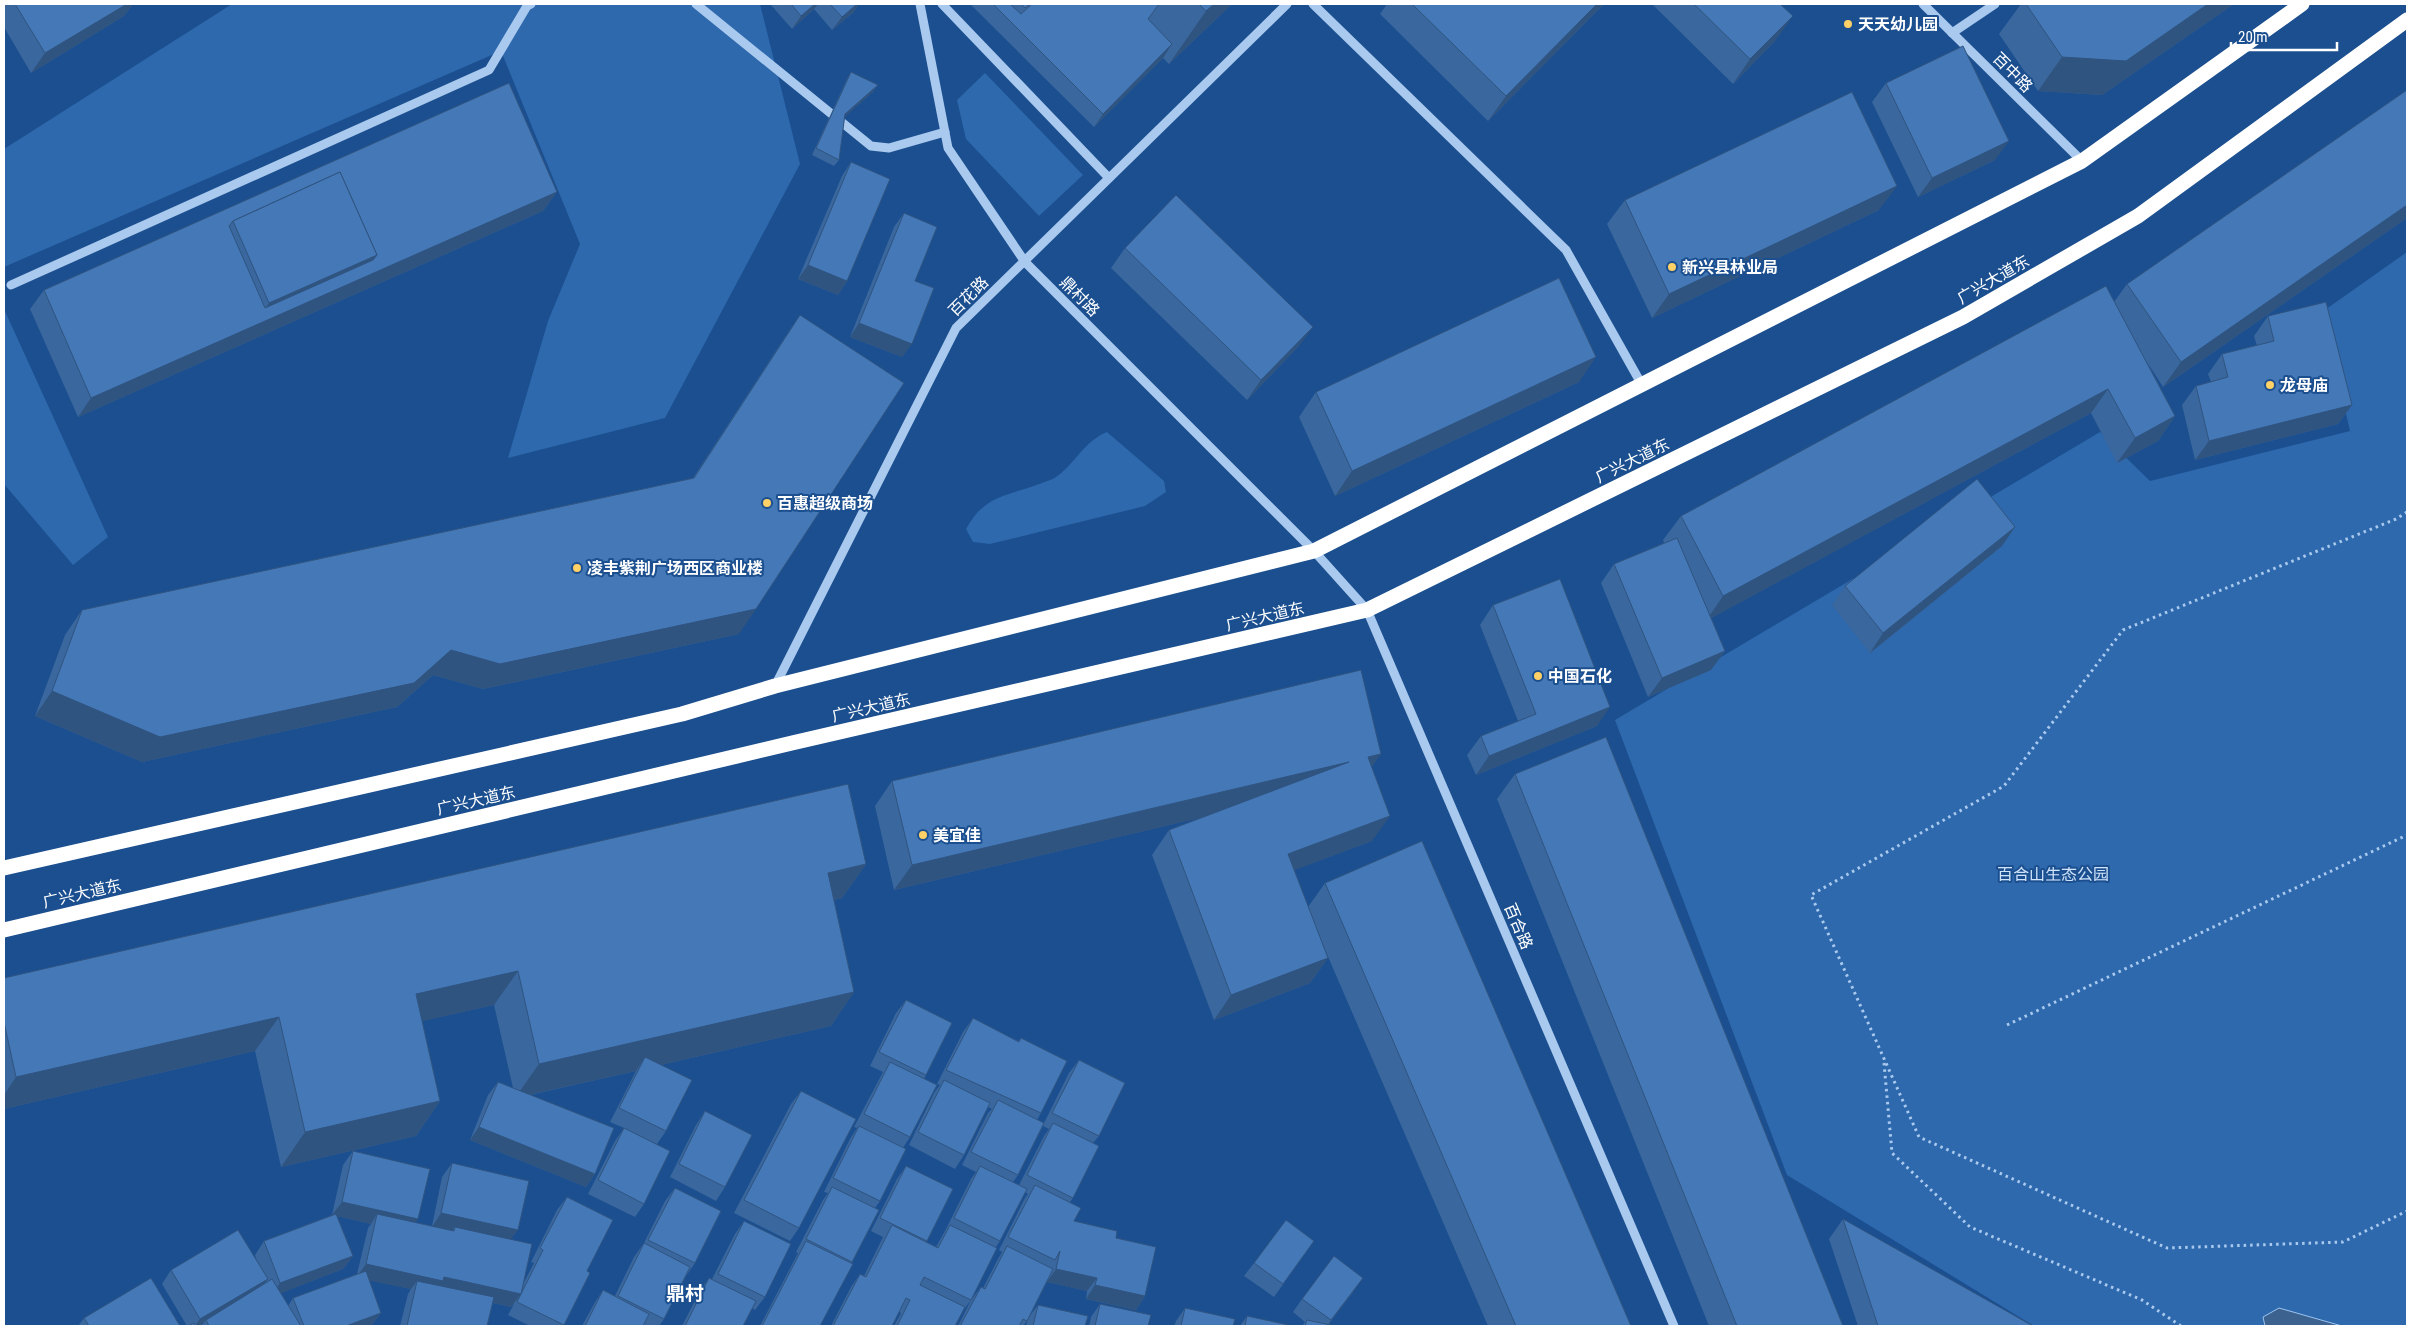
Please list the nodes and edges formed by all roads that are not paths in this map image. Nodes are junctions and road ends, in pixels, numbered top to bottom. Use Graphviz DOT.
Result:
graph roads {
  1 [pos="532,4"];
  2 [pos="696,4"];
  3 [pos="920,4"];
  4 [pos="942,4"];
  5 [pos="1287,4"];
  6 [pos="1313,4"];
  7 [pos="1923,4"];
  8 [pos="1995,4"];
  9 [pos="2302,4"];
  10 [pos="2407,20"];
  11 [pos="1952,33"];
  12 [pos="945,132"];
  13 [pos="2082,161"];
  14 [pos="1109,178"];
  15 [pos="1024,262"];
  16 [pos="11,286"];
  17 [pos="1642,385"];
  18 [pos="1314,551"];
  19 [pos="1367,610"];
  20 [pos="775,686"];
  21 [pos="4,868"];
  22 [pos="4,930"];
  23 [pos="1674,1326"];
  1 -- 16 [label="street"];
  2 -- 12 [label="street"];
  3 -- 12 [label="street, 鼎村路"];
  4 -- 14 [label="street"];
  5 -- 14 [label="street, 百花路"];
  6 -- 17 [label="street"];
  7 -- 11 [label="street, 百中路"];
  8 -- 11 [label="street"];
  9 -- 13 [label="highway"];
  10 -- 19 [label="highway, 广兴大道东"];
  11 -- 13 [label="street, 百中路"];
  12 -- 15 [label="street, 鼎村路"];
  13 -- 17 [label="highway"];
  14 -- 15 [label="street, 百花路"];
  15 -- 18 [label="street, 鼎村路"];
  15 -- 20 [label="street, 百花路"];
  17 -- 18 [label="highway"];
  18 -- 19 [label="street, 百合路"];
  18 -- 20 [label="highway"];
  19 -- 22 [label="highway, 广兴大道东"];
  19 -- 23 [label="street, 百合路"];
  20 -- 21 [label="highway"];
}
